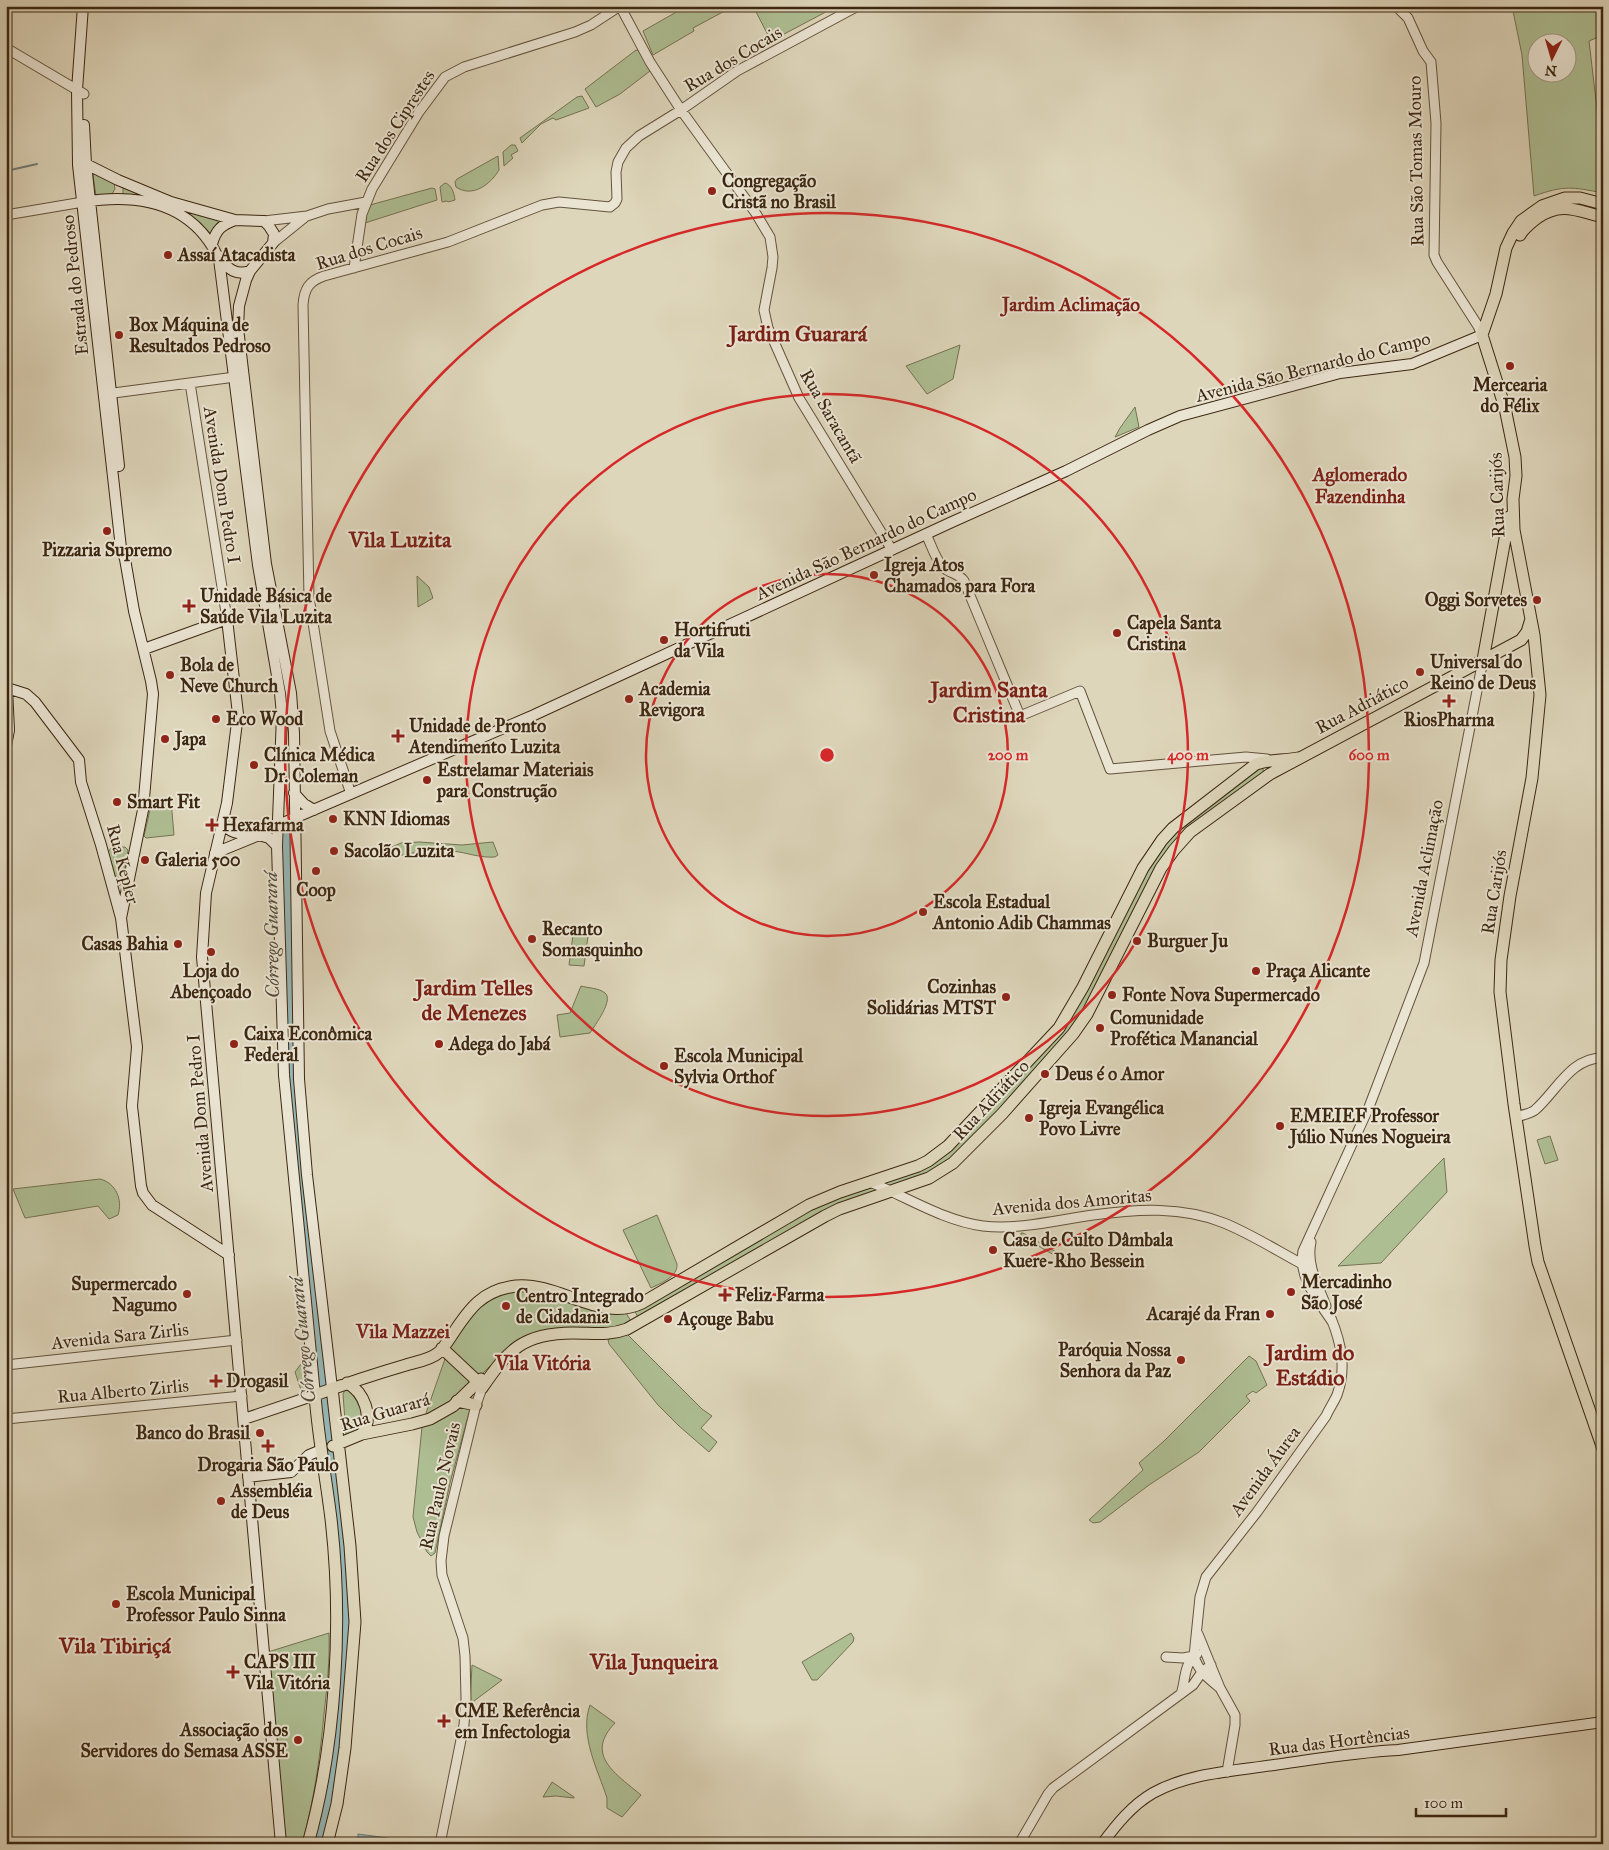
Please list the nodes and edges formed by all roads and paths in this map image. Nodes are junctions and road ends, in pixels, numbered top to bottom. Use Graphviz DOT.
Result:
graph roads {
  1 [pos="83,6"];
  2 [pos="90,6"];
  3 [pos="620,6"];
  4 [pos="858,6"];
  5 [pos="1396,6"];
  6 [pos="6,48"];
  7 [pos="80,92"];
  8 [pos="681,110"];
  9 [pos="82,165"];
  10 [pos="118,180"];
  11 [pos="111,198"];
  12 [pos="86,202"];
  13 [pos="366,202"];
  14 [pos="1603,204"];
  15 [pos="6,215"];
  16 [pos="307,216"];
  17 [pos="1603,217"];
  18 [pos="235,220"];
  19 [pos="264,221"];
  20 [pos="272,243"];
  21 [pos="212,244"];
  22 [pos="219,259"];
  23 [pos="354,268"];
  24 [pos="250,271"];
  25 [pos="1483,339"];
  26 [pos="235,377"];
  27 [pos="190,383"];
  28 [pos="107,394"];
  29 [pos="1513,499"];
  30 [pos="926,534"];
  31 [pos="892,550"];
  32 [pos="1500,560"];
  33 [pos="1519,560"];
  34 [pos="227,619"];
  35 [pos="1531,619"];
  36 [pos="1521,640"];
  37 [pos="144,649"];
  38 [pos="1537,653"];
  39 [pos="1483,660"];
  40 [pos="6,688"];
  41 [pos="6,746"];
  42 [pos="1236,758"];
  43 [pos="1298,758"];
  44 [pos="1256,764"];
  45 [pos="1269,766"];
  46 [pos="280,772"];
  47 [pos="294,788"];
  48 [pos="351,794"];
  49 [pos="314,810"];
  50 [pos="295,818"];
  51 [pos="223,824"];
  52 [pos="277,826"];
  53 [pos="277,846"];
  54 [pos="215,853"];
  55 [pos="121,918"];
  56 [pos="1603,1058"];
  57 [pos="1516,1117"];
  58 [pos="870,1182"];
  59 [pos="887,1192"];
  60 [pos="809,1206"];
  61 [pos="784,1219"];
  62 [pos="812,1223"];
  63 [pos="794,1233"];
  64 [pos="229,1255"];
  65 [pos="1306,1265"];
  66 [pos="628,1308"];
  67 [pos="636,1324"];
  68 [pos="237,1340"];
  69 [pos="442,1348"];
  70 [pos="501,1361"];
  71 [pos="6,1365"];
  72 [pos="347,1383"];
  73 [pos="479,1386"];
  74 [pos="324,1391"];
  75 [pos="242,1396"];
  76 [pos="457,1401"];
  77 [pos="476,1405"];
  78 [pos="6,1419"];
  79 [pos="244,1419"];
  80 [pos="362,1434"];
  81 [pos="330,1447"];
  82 [pos="1603,1449"];
  83 [pos="248,1477"];
  84 [pos="1198,1634"];
  85 [pos="1206,1654"];
  86 [pos="1194,1656"];
  87 [pos="1166,1657"];
  88 [pos="1211,1665"];
  89 [pos="1202,1672"];
  90 [pos="1220,1688"];
  91 [pos="1180,1694"];
  92 [pos="1603,1722"];
  93 [pos="1227,1772"];
  94 [pos="281,1844"];
  95 [pos="308,1844"];
  96 [pos="327,1844"];
  97 [pos="440,1844"];
  98 [pos="1018,1844"];
  99 [pos="1102,1844"];
  1 -- 7 [label="main road, Estrada do Pedroso"];
  2 -- 7 [label="main road, Estrada do Pedroso"];
  3 -- 8 [label="street, Rua Saracantã"];
  3 -- 13 [label="street, Rua dos Ciprestes"];
  4 -- 8 [label="street, Rua dos Cocais"];
  5 -- 25 [label="street, Rua São Tomas Mouro"];
  6 -- 7 [label="street"];
  7 -- 9 [label="main road, Estrada do Pedroso"];
  8 -- 23 [label="street, Rua dos Cocais"];
  8 -- 31 [label="street, Rua Saracantã"];
  9 -- 10 [label="main road"];
  9 -- 12 [label="main road, Estrada do Pedroso"];
  10 -- 11 [label="main road"];
  10 -- 18 [label="main road"];
  11 -- 12 [label="main road"];
  11 -- 21 [label="main road"];
  12 -- 15 [label="street"];
  12 -- 28 [label="main road, Estrada do Pedroso"];
  13 -- 16 [label="street"];
  13 -- 23 [label="street, Rua dos Ciprestes"];
  14 -- 25 [label="main road"];
  16 -- 19 [label="street"];
  16 -- 20 [label="street"];
  17 -- 25 [label="main road"];
  18 -- 19 [label="main road"];
  18 -- 21 [label="main road"];
  19 -- 20 [label="main road"];
  20 -- 24 [label="main road"];
  21 -- 22 [label="main road"];
  22 -- 24 [label="main road"];
  22 -- 26 [label="main road"];
  23 -- 48 [label="street, Rua dos Cocais"];
  24 -- 47 [label="main road"];
  25 -- 29 [label="main road, Rua Carijós"];
  25 -- 30 [label="main road, Avenida São Bernardo do Campo"];
  26 -- 27 [label="street"];
  26 -- 46 [label="main road"];
  27 -- 28 [label="street"];
  27 -- 34 [label="street, Avenida Dom Pedro I"];
  28 -- 37 [label="main road, Estrada do Pedroso"];
  29 -- 32 [label="main road, Avenida Aclimação"];
  29 -- 33 [label="main road, Rua Carijós"];
  30 -- 31 [label="main road, Avenida São Bernardo do Campo"];
  30 -- 42 [label="street"];
  31 -- 48 [label="main road, Avenida São Bernardo do Campo"];
  32 -- 33 [label="main road"];
  32 -- 39 [label="main road, Avenida Aclimação"];
  33 -- 35 [label="main road, Rua Carijós"];
  34 -- 37 [label="main road"];
  34 -- 51 [label="main road, Avenida Dom Pedro I"];
  35 -- 36 [label="main road"];
  35 -- 38 [label="main road, Rua Carijós"];
  36 -- 38 [label="main road"];
  36 -- 39 [label="main road, Rua Adriático"];
  37 -- 55 [label="main road, Estrada do Pedroso"];
  38 -- 57 [label="main road, Rua Carijós"];
  39 -- 43 [label="main road, Rua Adriático"];
  39 -- 65 [label="street, Avenida Aclimação"];
  40 -- 41 [label="main road"];
  40 -- 55 [label="main road, Rua Kepler"];
  42 -- 44 [label="street"];
  42 -- 45 [label="street"];
  43 -- 45 [label="main road, Rua Adriático"];
  43 -- 45 [label="main road, Rua Adriático"];
  44 -- 45 [label="main road, Rua Adriático"];
  44 -- 58 [label="main road, Rua Adriático"];
  45 -- 59 [label="main road, Rua Adriático"];
  46 -- 47 [label="main road"];
  46 -- 52 [label="main road"];
  47 -- 49 [label="main road"];
  47 -- 50 [label="main road"];
  48 -- 49 [label="main road, Avenida São Bernardo do Campo"];
  49 -- 50 [label="main road, Avenida São Bernardo do Campo"];
  50 -- 52 [label="main road, Avenida São Bernardo do Campo"];
  50 -- 74 [label="main road"];
  51 -- 52 [label="main road, Avenida São Bernardo do Campo"];
  51 -- 54 [label="main road, Avenida Dom Pedro I"];
  52 -- 53 [label="main road"];
  53 -- 54 [label="main road"];
  53 -- 74 [label="main road"];
  54 -- 64 [label="main road, Avenida Dom Pedro I"];
  55 -- 64 [label="main road"];
  56 -- 57 [label="street"];
  57 -- 82 [label="main road, Rua Carijós"];
  58 -- 59 [label="street, Avenida dos Amoritas"];
  58 -- 60 [label="main road, Rua Adriático"];
  59 -- 62 [label="main road, Rua Adriático"];
  59 -- 65 [label="street, Avenida dos Amoritas"];
  60 -- 61 [label="main road, Rua Adriático"];
  60 -- 62 [label="main road"];
  61 -- 63 [label="main road"];
  61 -- 66 [label="main road, Rua Adriático"];
  62 -- 63 [label="main road, Rua Adriático"];
  63 -- 67 [label="main road, Rua Adriático"];
  64 -- 68 [label="main road, Avenida Dom Pedro I"];
  65 -- 84 [label="street, Avenida Áurea"];
  66 -- 67 [label="main road"];
  66 -- 69 [label="main road, Rua Adriático"];
  67 -- 70 [label="main road, Rua Adriático"];
  68 -- 71 [label="street, Avenida Sara Zirlis"];
  68 -- 75 [label="main road, Avenida Dom Pedro I"];
  69 -- 72 [label="main road"];
  69 -- 73 [label="main road"];
  70 -- 73 [label="main road, Rua Guarará"];
  72 -- 74 [label="main road"];
  72 -- 80 [label="main road"];
  73 -- 76 [label="main road, Rua Guarará"];
  73 -- 77 [label="street, Rua Paulo Novais"];
  74 -- 79 [label="main road"];
  74 -- 81 [label="main road"];
  74 -- 81 [label="main road"];
  75 -- 78 [label="street, Rua Alberto Zirlis"];
  75 -- 79 [label="main road, Avenida Dom Pedro I"];
  76 -- 77 [label="main road"];
  76 -- 80 [label="main road, Rua Guarará"];
  77 -- 97 [label="street, Rua Paulo Novais"];
  79 -- 83 [label="main road, Avenida Dom Pedro I"];
  80 -- 81 [label="main road, Rua Guarará"];
  81 -- 83 [label="main road"];
  81 -- 95 [label="main road"];
  81 -- 96 [label="main road"];
  83 -- 94 [label="main road, Avenida Dom Pedro I"];
  84 -- 85 [label="street, Avenida Áurea"];
  84 -- 86 [label="street, Avenida Áurea"];
  85 -- 86 [label="street"];
  85 -- 88 [label="street, Avenida Áurea"];
  86 -- 87 [label="street"];
  86 -- 89 [label="street"];
  86 -- 91 [label="street, Avenida Áurea"];
  88 -- 89 [label="street"];
  88 -- 90 [label="street, Avenida Áurea"];
  89 -- 90 [label="street"];
  89 -- 91 [label="street"];
  90 -- 93 [label="street"];
  91 -- 98 [label="street"];
  92 -- 93 [label="main road, Rua das Hortências"];
  93 -- 99 [label="main road, Rua das Hortências"];
}
